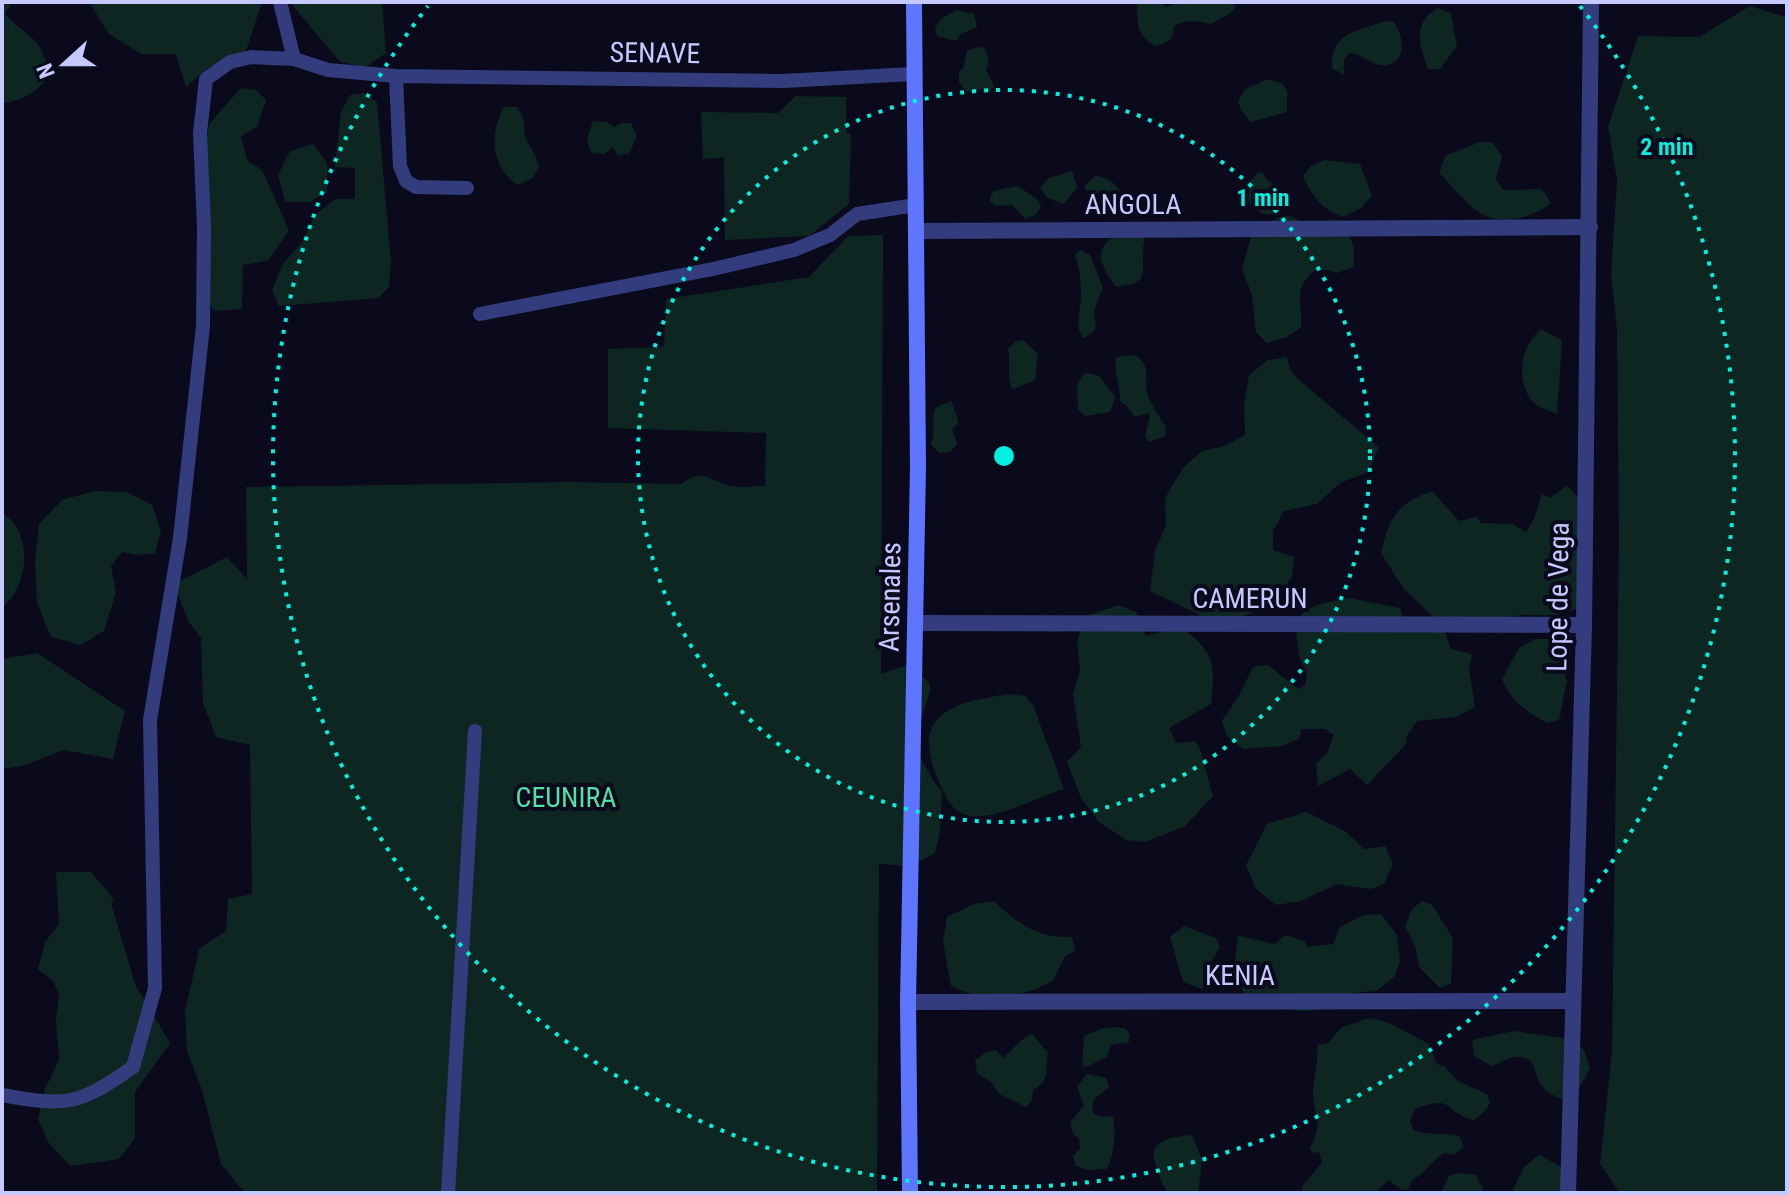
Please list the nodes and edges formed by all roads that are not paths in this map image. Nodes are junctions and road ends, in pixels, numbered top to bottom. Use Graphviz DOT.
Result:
graph roads {
  1 [pos="280,2"];
  2 [pos="914,2"];
  3 [pos="1591,2"];
  4 [pos="294,59"];
  5 [pos="913,74"];
  6 [pos="396,76"];
  7 [pos="467,188"];
  8 [pos="916,205"];
  9 [pos="1590,227"];
  10 [pos="917,231"];
  11 [pos="480,314"];
  12 [pos="915,623"];
  13 [pos="1584,625"];
  14 [pos="475,731"];
  15 [pos="1572,1001"];
  16 [pos="908,1002"];
  17 [pos="2,1095"];
  18 [pos="448,1193"];
  19 [pos="910,1193"];
  20 [pos="1568,1193"];
  1 -- 4 [label="lane"];
  2 -- 5 [label="main road, Arsenales"];
  3 -- 9 [label="street, Lope de Vega"];
  4 -- 6 [label="lane, SENAVE"];
  4 -- 17 [label="lane, SENAVE"];
  5 -- 6 [label="lane, SENAVE"];
  5 -- 8 [label="main road, Arsenales"];
  6 -- 7 [label="lane"];
  8 -- 10 [label="main road, Arsenales"];
  8 -- 11 [label="lane"];
  9 -- 10 [label="street, ANGOLA"];
  9 -- 13 [label="street, Lope de Vega"];
  10 -- 12 [label="main road, Arsenales"];
  12 -- 13 [label="street, CAMERUN"];
  12 -- 16 [label="main road, Arsenales"];
  13 -- 15 [label="street, Lope de Vega"];
  14 -- 18 [label="lane"];
  15 -- 16 [label="street, KENIA"];
  15 -- 20 [label="street, Lope de Vega"];
  16 -- 19 [label="main road, Arsenales"];
}
